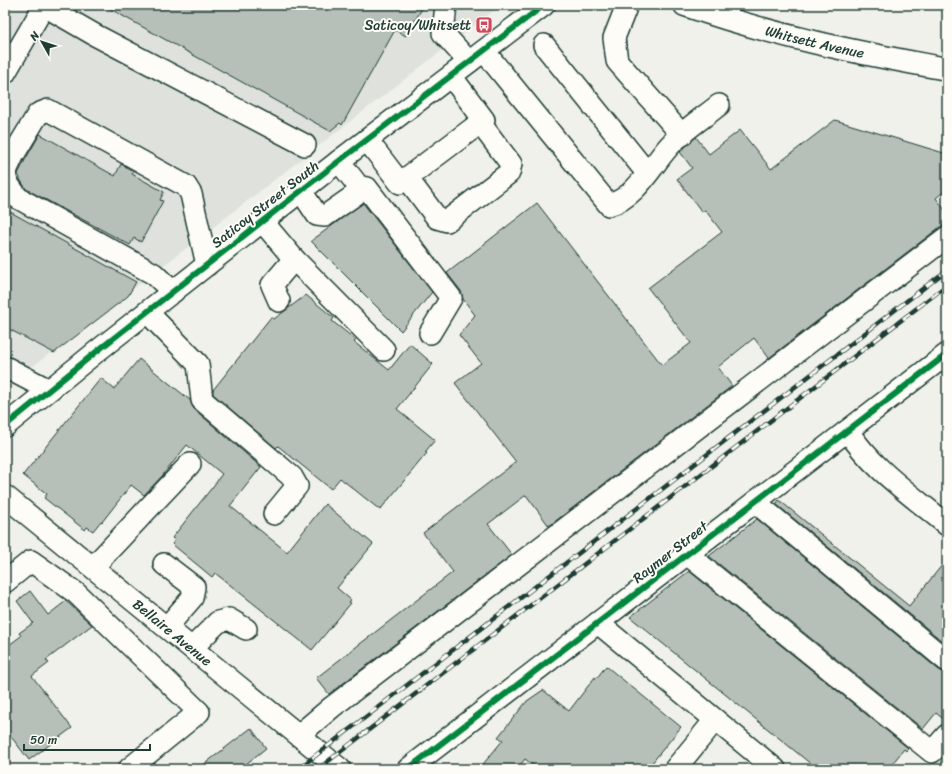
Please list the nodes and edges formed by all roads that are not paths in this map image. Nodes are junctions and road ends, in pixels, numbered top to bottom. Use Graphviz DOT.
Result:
graph roads {
  1 [pos="43,5"];
  2 [pos="446,5"];
  3 [pos="544,5"];
  4 [pos="627,5"];
  5 [pos="685,5"];
  6 [pos="544,45"];
  7 [pos="477,56"];
  8 [pos="947,69"];
  9 [pos="5,73"];
  10 [pos="451,76"];
  11 [pos="719,105"];
  12 [pos="480,123"];
  13 [pos="682,135"];
  14 [pos="367,140"];
  15 [pos="305,144"];
  16 [pos="339,161"];
  17 [pos="647,173"];
  18 [pos="407,178"];
  19 [pos="359,187"];
  20 [pos="301,191"];
  21 [pos="262,221"];
  22 [pos="947,236"];
  23 [pos="294,259"];
  24 [pos="207,265"];
  25 [pos="173,292"];
  26 [pos="279,302"];
  27 [pos="147,312"];
  28 [pos="430,333"];
  29 [pos="384,350"];
  30 [pos="947,354"];
  31 [pos="5,366"];
  32 [pos="49,390"];
  33 [pos="5,426"];
  34 [pos="848,430"];
  35 [pos="190,464"];
  36 [pos="5,496"];
  37 [pos="755,502"];
  38 [pos="274,514"];
  39 [pos="947,525"];
  40 [pos="686,554"];
  41 [pos="164,564"];
  42 [pos="93,567"];
  43 [pos="5,582"];
  44 [pos="598,623"];
  45 [pos="167,628"];
  46 [pos="246,629"];
  47 [pos="192,648"];
  48 [pos="947,661"];
  49 [pos="715,720"];
  50 [pos="299,735"];
  51 [pos="947,735"];
  52 [pos="129,769"];
  53 [pos="340,769"];
  54 [pos="408,769"];
  55 [pos="675,769"];
  56 [pos="775,769"];
  1 -- 9 [label="street"];
  1 -- 15 [label="street"];
  2 -- 7 [label="street"];
  3 -- 7 [label="street, Saticoy Street South"];
  4 -- 13 [label="street"];
  5 -- 8 [label="main road, Whitsett Avenue"];
  6 -- 17 [label="street"];
  7 -- 10 [label="street, Saticoy Street South"];
  7 -- 17 [label="street"];
  10 -- 12 [label="street"];
  10 -- 14 [label="street, Saticoy Street South"];
  11 -- 13 [label="street"];
  12 -- 18 [label="street"];
  12 -- 18 [label="street"];
  13 -- 17 [label="street"];
  14 -- 16 [label="street, Saticoy Street South"];
  14 -- 18 [label="street"];
  16 -- 19 [label="street"];
  16 -- 20 [label="street, Saticoy Street South"];
  19 -- 20 [label="street"];
  19 -- 28 [label="street"];
  20 -- 21 [label="street, Saticoy Street South"];
  21 -- 23 [label="street"];
  21 -- 24 [label="street, Saticoy Street South"];
  22 -- 50 [label="street"];
  23 -- 26 [label="street"];
  23 -- 29 [label="street"];
  24 -- 25 [label="street, Saticoy Street South"];
  24 -- 25 [label="street"];
  25 -- 27 [label="street, Saticoy Street South"];
  27 -- 32 [label="street, Saticoy Street South"];
  27 -- 38 [label="street"];
  30 -- 34 [label="street, Raymer Street"];
  31 -- 32 [label="street"];
  32 -- 33 [label="street, Saticoy Street South"];
  34 -- 37 [label="street, Raymer Street"];
  34 -- 39 [label="street"];
  35 -- 42 [label="street"];
  36 -- 42 [label="street, Bellaire Avenue"];
  37 -- 40 [label="street, Raymer Street"];
  37 -- 48 [label="street"];
  40 -- 44 [label="street, Raymer Street"];
  40 -- 51 [label="street"];
  41 -- 45 [label="street"];
  42 -- 45 [label="street, Bellaire Avenue"];
  43 -- 52 [label="street"];
  44 -- 49 [label="street"];
  44 -- 54 [label="street, Raymer Street"];
  45 -- 47 [label="street, Bellaire Avenue"];
  46 -- 47 [label="street"];
  47 -- 50 [label="street, Bellaire Avenue"];
  49 -- 55 [label="street"];
  49 -- 56 [label="street"];
  50 -- 53 [label="street, Bellaire Avenue"];
}
